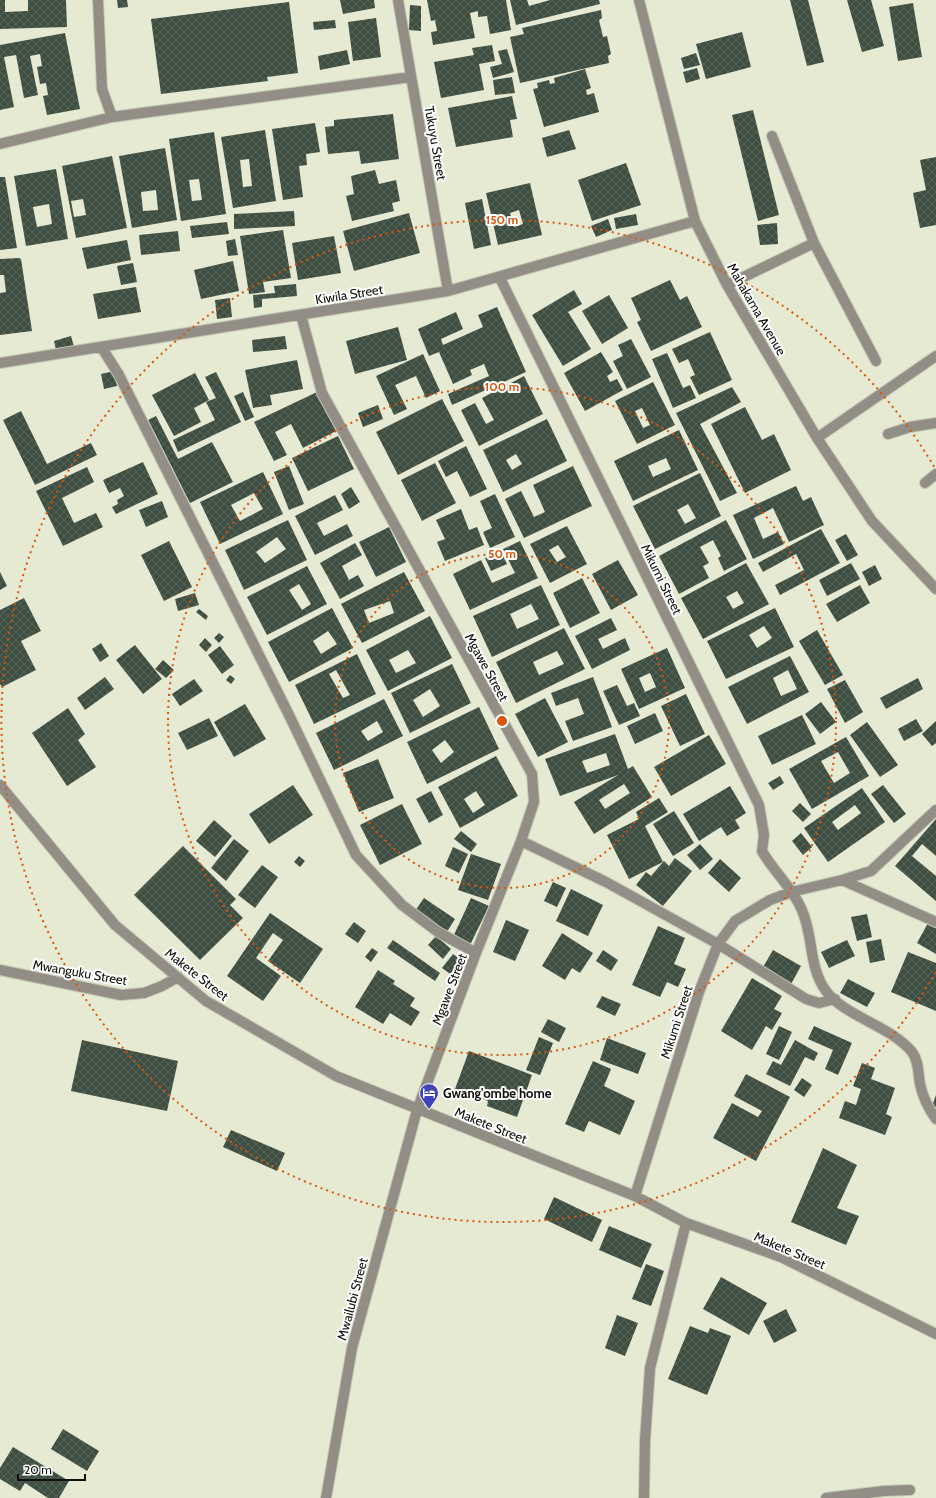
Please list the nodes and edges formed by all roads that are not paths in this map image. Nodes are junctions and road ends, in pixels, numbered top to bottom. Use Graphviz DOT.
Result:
graph roads {
  1 [pos="98,0"];
  2 [pos="398,0"];
  3 [pos="639,0"];
  4 [pos="411,77"];
  5 [pos="112,116"];
  6 [pos="772,136"];
  7 [pos="0,144"];
  8 [pos="695,222"];
  9 [pos="814,244"];
  10 [pos="500,278"];
  11 [pos="727,285"];
  12 [pos="448,291"];
  13 [pos="301,315"];
  14 [pos="102,348"];
  15 [pos="936,356"];
  16 [pos="876,361"];
  17 [pos="0,363"];
  18 [pos="936,423"];
  19 [pos="888,434"];
  20 [pos="816,438"];
  21 [pos="936,474"];
  22 [pos="924,483"];
  23 [pos="936,589"];
  24 [pos="0,785"];
  25 [pos="936,810"];
  26 [pos="521,841"];
  27 [pos="842,880"];
  28 [pos="791,892"];
  29 [pos="936,922"];
  30 [pos="718,944"];
  31 [pos="476,953"];
  32 [pos="0,970"];
  33 [pos="178,977"];
  34 [pos="835,999"];
  35 [pos="417,1110"];
  36 [pos="936,1119"];
  37 [pos="636,1196"];
  38 [pos="686,1223"];
  39 [pos="936,1334"];
  40 [pos="910,1490"];
  41 [pos="326,1498"];
  42 [pos="644,1498"];
  43 [pos="826,1498"];
  1 -- 5 [label="street"];
  2 -- 4 [label="street, Tukuyu Street"];
  3 -- 8 [label="street, Mahakama Avenue"];
  4 -- 5 [label="street"];
  4 -- 12 [label="street, Tukuyu Street"];
  5 -- 7 [label="street"];
  6 -- 9 [label="street"];
  8 -- 10 [label="street, Kiwila Street"];
  8 -- 11 [label="street, Mahakama Avenue"];
  9 -- 11 [label="street"];
  9 -- 16 [label="street"];
  10 -- 12 [label="street, Kiwila Street"];
  10 -- 28 [label="street, Mikumi Street"];
  11 -- 20 [label="street, Mahakama Avenue"];
  12 -- 13 [label="street, Kiwila Street"];
  13 -- 14 [label="street, Kiwila Street"];
  13 -- 26 [label="street, Mgawe Street"];
  14 -- 17 [label="street, Kiwila Street"];
  14 -- 31 [label="street"];
  15 -- 20 [label="street"];
  18 -- 19 [label="street"];
  20 -- 23 [label="street, Mahakama Avenue"];
  21 -- 22 [label="street"];
  24 -- 33 [label="street, Makete Street"];
  25 -- 27 [label="street, Mikumi Street"];
  26 -- 30 [label="street"];
  26 -- 31 [label="street, Mgawe Street"];
  27 -- 28 [label="street, Mikumi Street"];
  27 -- 29 [label="street"];
  28 -- 30 [label="street, Mikumi Street"];
  28 -- 34 [label="street"];
  30 -- 34 [label="street"];
  30 -- 37 [label="street, Mikumi Street"];
  31 -- 35 [label="street, Mgawe Street"];
  32 -- 33 [label="street, Mwanguku Street"];
  33 -- 35 [label="street, Makete Street"];
  34 -- 36 [label="street"];
  35 -- 37 [label="street, Makete Street"];
  35 -- 41 [label="street, Mwailubi Street"];
  37 -- 38 [label="street, Makete Street"];
  38 -- 39 [label="street, Makete Street"];
  38 -- 42 [label="street"];
  40 -- 43 [label="street"];
}
